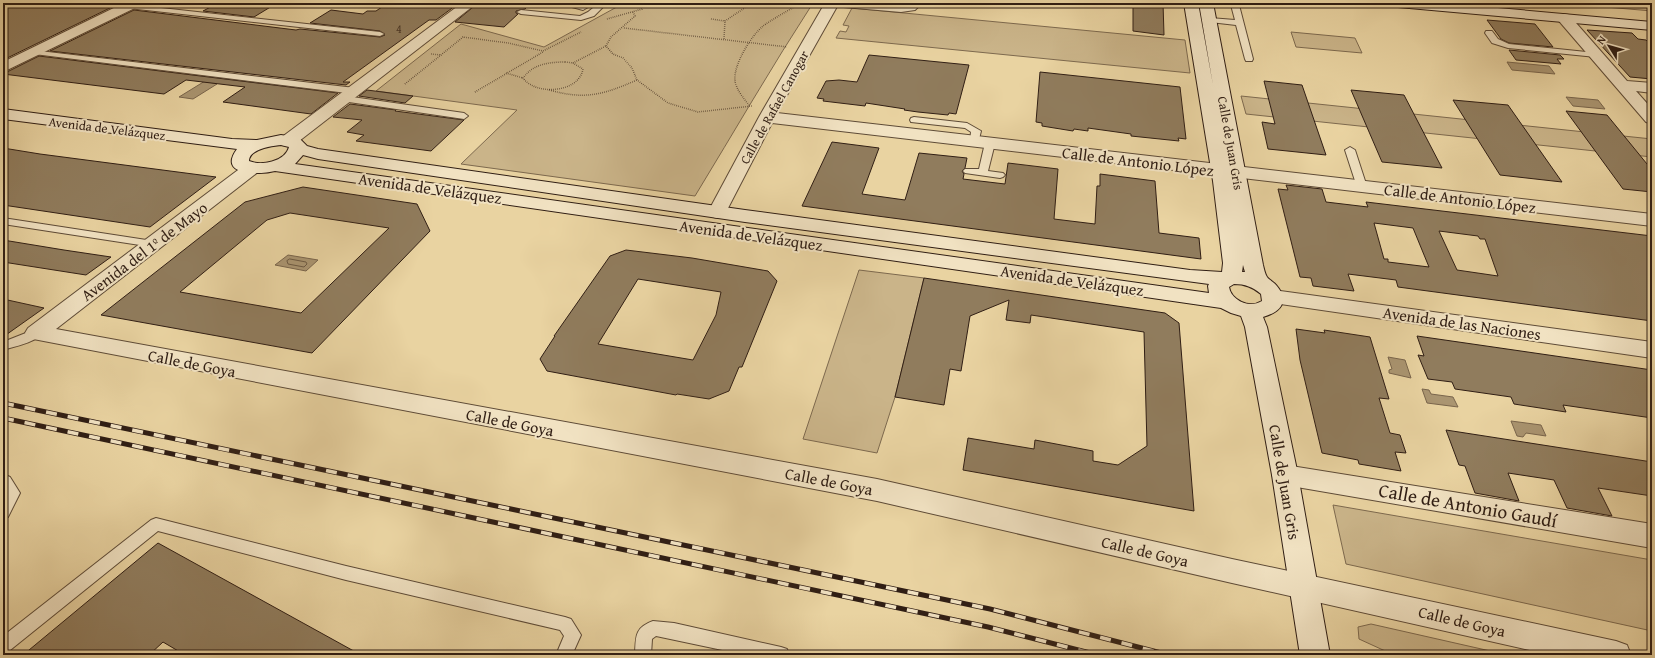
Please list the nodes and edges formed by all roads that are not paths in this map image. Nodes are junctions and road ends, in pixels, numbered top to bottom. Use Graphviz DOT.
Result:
graph roads {
  1 [pos="470,3"];
  2 [pos="591,3"];
  3 [pos="603,3"];
  4 [pos="832,3"];
  5 [pos="918,3"];
  6 [pos="1191,3"];
  7 [pos="1206,3"];
  8 [pos="1398,3"];
  9 [pos="1498,3"];
  10 [pos="131,5"];
  11 [pos="1235,5"];
  12 [pos="576,7"];
  13 [pos="521,12"];
  14 [pos="1652,16"];
  15 [pos="1564,18"];
  16 [pos="1210,20"];
  17 [pos="1240,23"];
  18 [pos="1652,26"];
  19 [pos="1489,33"];
  20 [pos="380,34"];
  21 [pos="34,52"];
  22 [pos="1596,55"];
  23 [pos="1249,59"];
  24 [pos="3,68"];
  25 [pos="1620,85"];
  26 [pos="1652,88"];
  27 [pos="350,95"];
  28 [pos="3,114"];
  29 [pos="464,116"];
  30 [pos="767,117"];
  31 [pos="1652,119"];
  32 [pos="914,120"];
  33 [pos="3,124"];
  34 [pos="983,142"];
  35 [pos="258,145"];
  36 [pos="293,145"];
  37 [pos="1350,150"];
  38 [pos="246,163"];
  39 [pos="275,166"];
  40 [pos="968,171"];
  41 [pos="1228,171"];
  42 [pos="983,173"];
  43 [pos="1000,175"];
  44 [pos="1362,187"];
  45 [pos="717,212"];
  46 [pos="1652,220"];
  47 [pos="3,221"];
  48 [pos="153,244"];
  49 [pos="1229,278"];
  50 [pos="1266,290"];
  51 [pos="1238,307"];
  52 [pos="36,333"];
  53 [pos="3,346"];
  54 [pos="1652,350"];
  55 [pos="1285,475"];
  56 [pos="4,481"];
  57 [pos="3,513"];
  58 [pos="1652,536"];
  59 [pos="1303,586"];
  60 [pos="3,646"];
  61 [pos="564,655"];
  62 [pos="643,655"];
  63 [pos="781,655"];
  64 [pos="1315,655"];
  65 [pos="1616,655"];
  1 -- 27 [label="street"];
  2 -- 12 [label="lane"];
  3 -- 13 [label="lane"];
  4 -- 5 [label="lane"];
  4 -- 30 [label="street, Calle de Rafael Canogar"];
  6 -- 41 [label="street, Calle de Juan Gris"];
  7 -- 16 [label="street, Calle de Juan Gris"];
  8 -- 15 [label="street"];
  9 -- 14 [label="street"];
  10 -- 20 [label="lane"];
  10 -- 21 [label="street"];
  11 -- 17 [label="lane"];
  15 -- 18 [label="street"];
  15 -- 22 [label="street"];
  16 -- 17 [label="lane"];
  16 -- 41 [label="street, Calle de Juan Gris"];
  17 -- 23 [label="lane"];
  19 -- 22 [label="lane"];
  21 -- 24 [label="street"];
  21 -- 27 [label="lane"];
  22 -- 25 [label="street"];
  25 -- 26 [label="street"];
  25 -- 31 [label="street"];
  27 -- 29 [label="lane"];
  27 -- 36 [label="street"];
  28 -- 35 [label="street, Avenida de Velázquez"];
  30 -- 34 [label="street, Calle de Antonio López"];
  30 -- 45 [label="street, Calle de Rafael Canogar"];
  32 -- 34 [label="lane"];
  33 -- 38 [label="street, Avenida de Velázquez"];
  34 -- 41 [label="street, Calle de Antonio López"];
  34 -- 42 [label="lane"];
  35 -- 36 [label="street"];
  35 -- 38 [label="street, Avenida del 1º de Mayo"];
  36 -- 39 [label="street"];
  36 -- 45 [label="street, Avenida de Velázquez"];
  37 -- 44 [label="lane"];
  38 -- 39 [label="street"];
  38 -- 48 [label="street, Avenida del 1º de Mayo"];
  39 -- 51 [label="street, Avenida de Velázquez"];
  40 -- 42 [label="lane"];
  41 -- 44 [label="street, Calle de Antonio López"];
  41 -- 49 [label="street, Calle de Juan Gris"];
  41 -- 50 [label="street, Calle de Juan Gris"];
  42 -- 43 [label="lane"];
  44 -- 46 [label="street, Calle de Antonio López"];
  45 -- 49 [label="street, Avenida de Velázquez"];
  47 -- 48 [label="lane"];
  48 -- 52 [label="street, Avenida del 1º de Mayo"];
  49 -- 50 [label="street, Avenida de Velázquez"];
  49 -- 51 [label="street, Calle de Juan Gris"];
  50 -- 51 [label="street"];
  50 -- 54 [label="street, Avenida de las Naciones"];
  51 -- 55 [label="street, Calle de Juan Gris"];
  52 -- 53 [label="lane"];
  52 -- 59 [label="street, Calle de Goya"];
  55 -- 58 [label="street, Calle de Antonio Gaudí"];
  55 -- 59 [label="street, Calle de Juan Gris"];
  56 -- 57 [label="lane"];
  59 -- 64 [label="street, Calle de Juan Gris"];
  59 -- 65 [label="street, Calle de Goya"];
  60 -- 61 [label="lane"];
  62 -- 63 [label="lane"];
}
